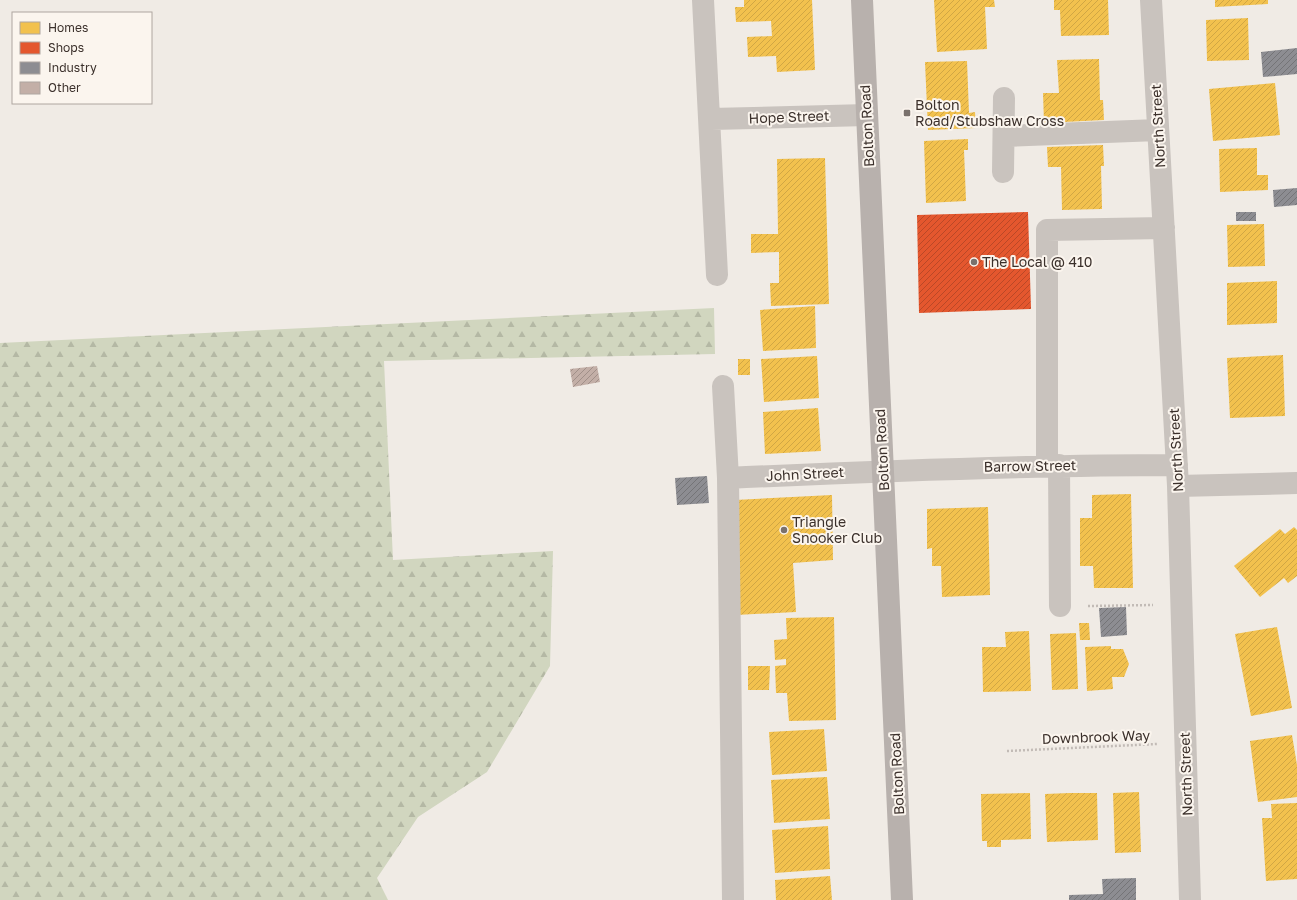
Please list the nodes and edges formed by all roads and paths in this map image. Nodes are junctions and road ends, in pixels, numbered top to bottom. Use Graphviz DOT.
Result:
graph roads {
  1 [pos="703,0"];
  2 [pos="862,0"];
  3 [pos="1151,0"];
  4 [pos="1004,98"];
  5 [pos="867,115"];
  6 [pos="711,119"];
  7 [pos="1158,130"];
  8 [pos="1004,136"];
  9 [pos="1003,172"];
  10 [pos="1164,228"];
  11 [pos="718,275"];
  12 [pos="723,386"];
  13 [pos="1177,464"];
  14 [pos="1053,465"];
  15 [pos="883,470"];
  16 [pos="728,478"];
  17 [pos="1297,483"];
  18 [pos="1178,486"];
  19 [pos="1182,604"];
  20 [pos="1060,606"];
  21 [pos="1186,743"];
  22 [pos="1007,751"];
  23 [pos="732,900"];
  24 [pos="902,900"];
  25 [pos="1190,900"];
  1 -- 6 [label="street"];
  2 -- 5 [label="main road, Bolton Road"];
  3 -- 7 [label="street, North Street"];
  4 -- 8 [label="street"];
  5 -- 6 [label="street, Hope Street"];
  5 -- 15 [label="main road, Bolton Road"];
  6 -- 11 [label="street"];
  7 -- 8 [label="street"];
  7 -- 10 [label="street, North Street"];
  8 -- 9 [label="street"];
  10 -- 13 [label="street, North Street"];
  10 -- 14 [label="street"];
  12 -- 16 [label="street"];
  13 -- 14 [label="street, Barrow Street"];
  13 -- 18 [label="street, North Street"];
  14 -- 15 [label="street, Barrow Street"];
  14 -- 20 [label="street"];
  15 -- 16 [label="street, John Street"];
  15 -- 24 [label="main road, Bolton Road"];
  16 -- 23 [label="street"];
  17 -- 18 [label="street"];
  18 -- 19 [label="street, North Street"];
  19 -- 20 [label="path"];
  19 -- 21 [label="street, North Street"];
  21 -- 22 [label="path, Downbrook Way"];
  21 -- 25 [label="street, North Street"];
}
